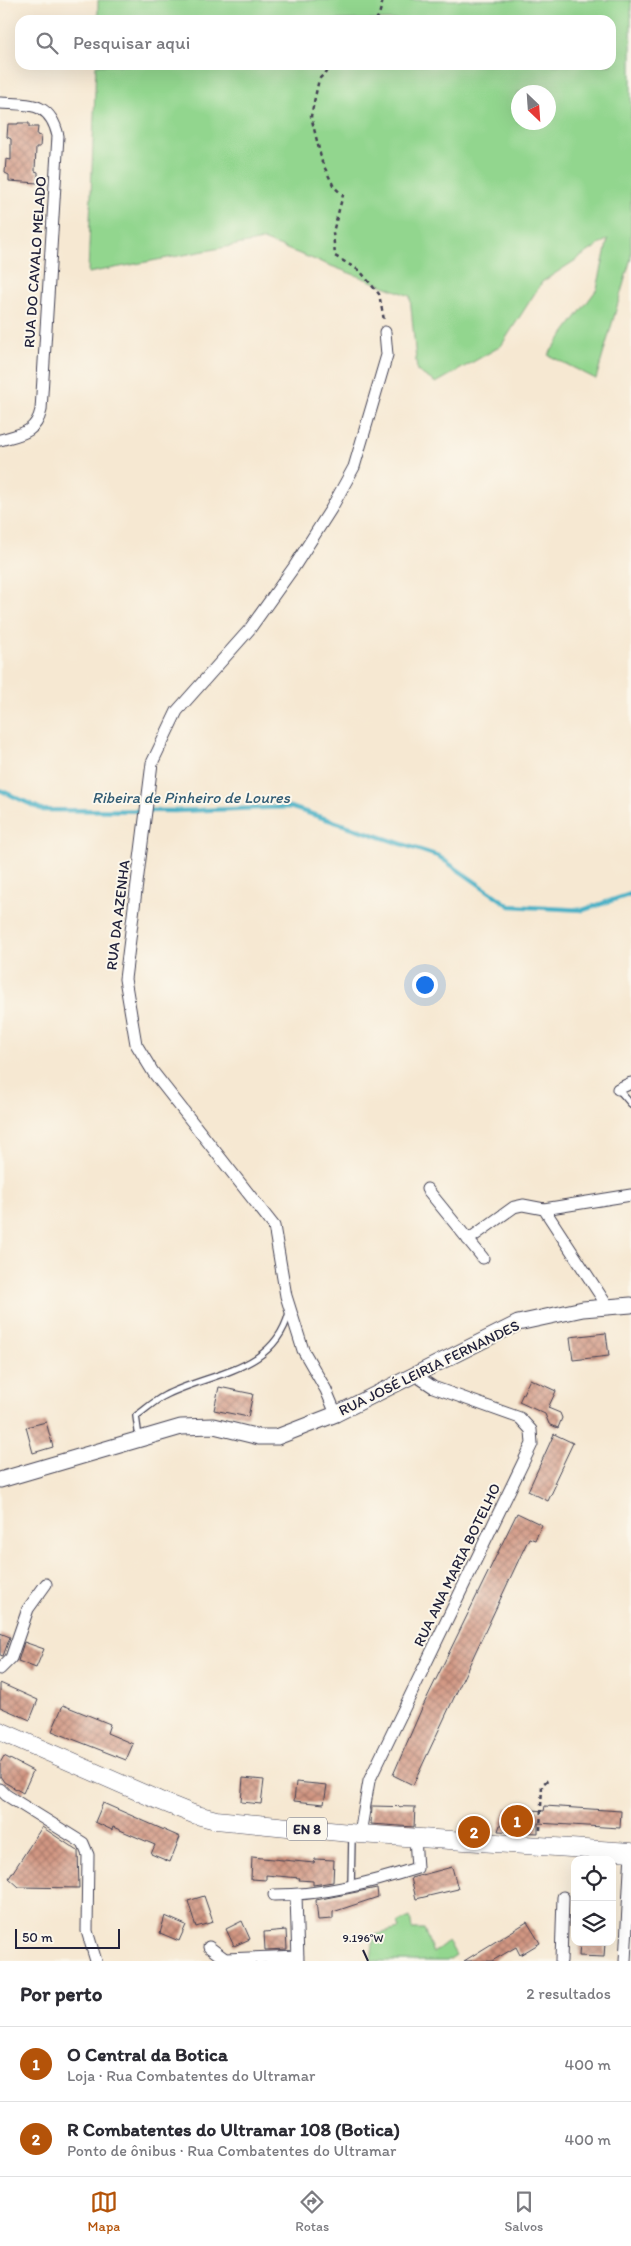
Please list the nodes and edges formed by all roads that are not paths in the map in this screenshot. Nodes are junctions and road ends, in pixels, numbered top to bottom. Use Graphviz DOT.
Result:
graph roads {
  1 [pos="0,103"];
  2 [pos="386,332"];
  3 [pos="0,440"];
  4 [pos="631,1084"];
  5 [pos="618,1089"];
  6 [pos="631,1104"];
  7 [pos="427,1189"];
  8 [pos="631,1195"];
  9 [pos="544,1209"];
  10 [pos="468,1240"];
  11 [pos="482,1258"];
  12 [pos="631,1305"];
  13 [pos="608,1307"];
  14 [pos="290,1309"];
  15 [pos="415,1375"];
  16 [pos="336,1414"];
  17 [pos="139,1439"];
  18 [pos="0,1480"];
  19 [pos="46,1584"];
  20 [pos="0,1669"];
  21 [pos="0,1731"];
  22 [pos="2,1795"];
  23 [pos="356,1834"];
  24 [pos="415,1838"];
  25 [pos="631,1852"];
  26 [pos="351,1887"];
  27 [pos="274,1895"];
  28 [pos="296,1895"];
  29 [pos="563,1897"];
  30 [pos="209,1947"];
  31 [pos="298,1959"];
  32 [pos="96,1961"];
  33 [pos="561,1961"];
  34 [pos="625,1961"];
  1 -- 3 [label="street, RUA DO CAVALO MELADO"];
  2 -- 14 [label="street, RUA DA AZENHA"];
  4 -- 5 [label="street"];
  5 -- 6 [label="lane"];
  7 -- 10 [label="street"];
  8 -- 9 [label="street"];
  9 -- 10 [label="street"];
  9 -- 13 [label="street"];
  10 -- 11 [label="street"];
  12 -- 13 [label="main road, RUA JOSÉ LEIRIA FERNANDES"];
  13 -- 15 [label="main road, RUA JOSÉ LEIRIA FERNANDES"];
  14 -- 16 [label="street, RUA DA AZENHA"];
  14 -- 17 [label="lane"];
  15 -- 16 [label="main road, RUA JOSÉ LEIRIA FERNANDES"];
  15 -- 23 [label="street, RUA ANA MARIA BOTELHO"];
  16 -- 17 [label="main road, RUA JOSÉ LEIRIA FERNANDES"];
  17 -- 18 [label="main road"];
  19 -- 20 [label="street"];
  21 -- 23 [label="main road, EN 8"];
  22 -- 32 [label="street"];
  23 -- 24 [label="main road, EN 8"];
  23 -- 26 [label="lane"];
  24 -- 25 [label="main road, EN 8"];
  24 -- 26 [label="street"];
  25 -- 34 [label="street"];
  26 -- 28 [label="street"];
  27 -- 28 [label="street"];
  28 -- 31 [label="street"];
  29 -- 33 [label="street"];
  30 -- 31 [label="street"];
}
